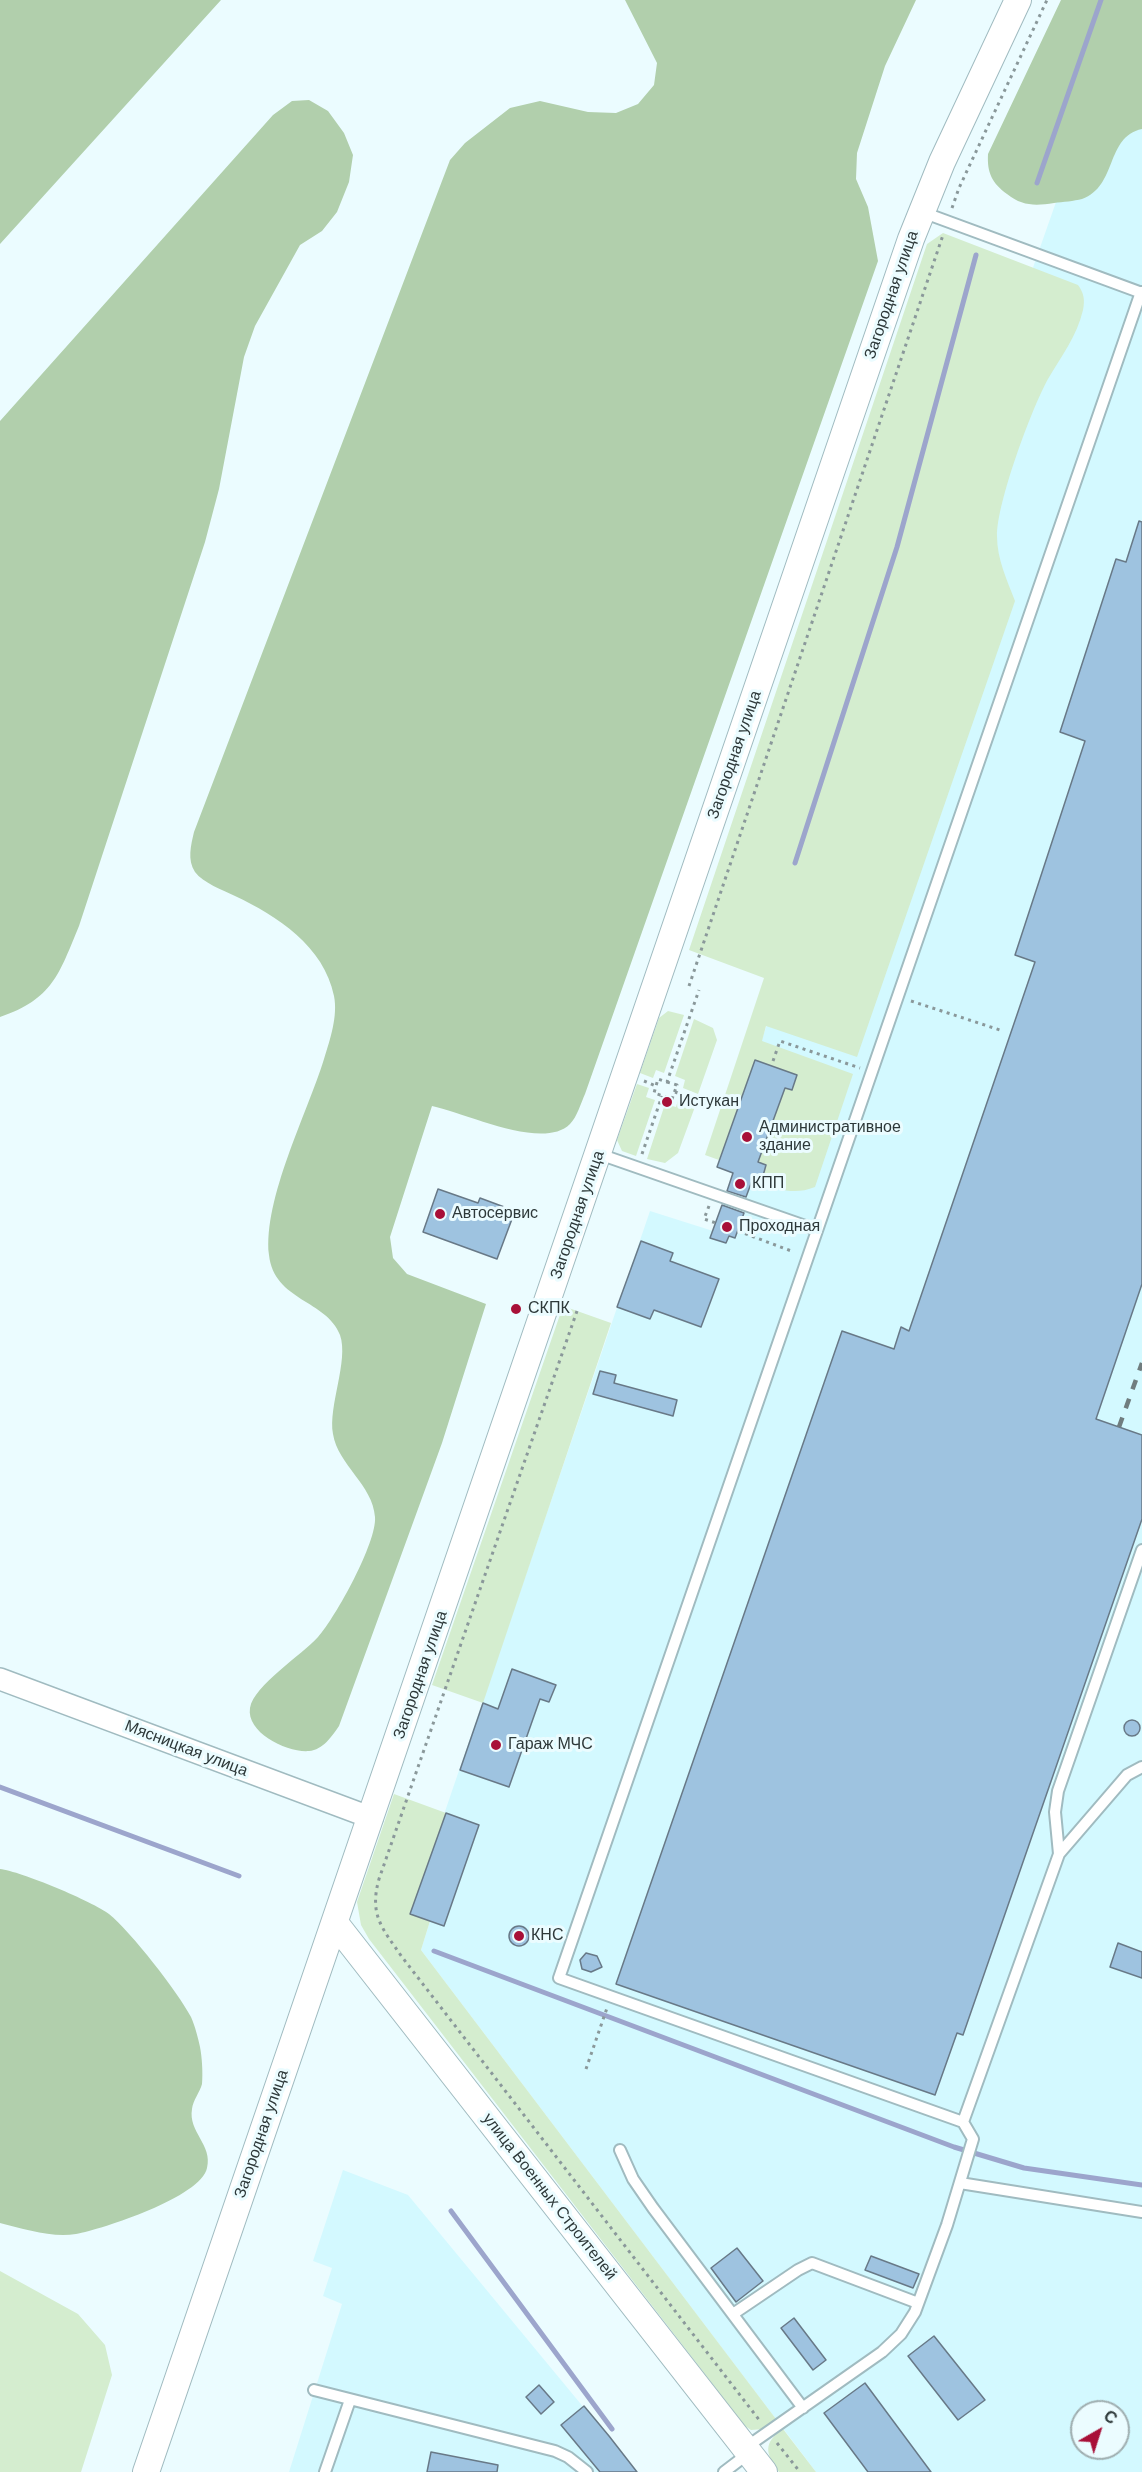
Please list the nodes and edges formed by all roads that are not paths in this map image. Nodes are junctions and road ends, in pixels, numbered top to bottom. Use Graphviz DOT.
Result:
graph roads {
  1 [pos="1018,0"];
  2 [pos="921,212"];
  3 [pos="1141,292"];
  4 [pos="599,1154"];
  5 [pos="817,1230"];
  6 [pos="1142,1550"];
  7 [pos="0,1679"];
  8 [pos="1142,1767"];
  9 [pos="372,1818"];
  10 [pos="1059,1854"];
  11 [pos="335,1923"];
  12 [pos="963,2122"];
  13 [pos="620,2150"];
  14 [pos="960,2183"];
  15 [pos="1142,2211"];
  16 [pos="918,2303"];
  17 [pos="733,2314"];
  18 [pos="314,2390"];
  19 [pos="350,2400"];
  20 [pos="803,2408"];
  21 [pos="753,2458"];
  22 [pos="146,2472"];
  23 [pos="326,2472"];
  24 [pos="587,2472"];
  25 [pos="724,2472"];
  1 -- 2 [label="street, Загородная улица"];
  2 -- 3 [label="lane"];
  2 -- 4 [label="street, Загородная улица"];
  3 -- 5 [label="lane"];
  4 -- 5 [label="lane"];
  4 -- 9 [label="street, Загородная улица"];
  5 -- 12 [label="lane"];
  6 -- 10 [label="lane"];
  7 -- 9 [label="street, Мясницкая улица"];
  8 -- 10 [label="lane"];
  9 -- 11 [label="street, Загородная улица"];
  10 -- 12 [label="lane"];
  11 -- 21 [label="street, улица Военных Строителей"];
  11 -- 22 [label="street, Загородная улица"];
  12 -- 14 [label="lane"];
  13 -- 17 [label="lane"];
  14 -- 15 [label="lane"];
  14 -- 16 [label="lane"];
  16 -- 17 [label="lane"];
  16 -- 20 [label="lane"];
  17 -- 20 [label="lane"];
  18 -- 19 [label="lane"];
  19 -- 23 [label="lane"];
  19 -- 24 [label="lane"];
  20 -- 21 [label="lane"];
  21 -- 25 [label="lane"];
}
